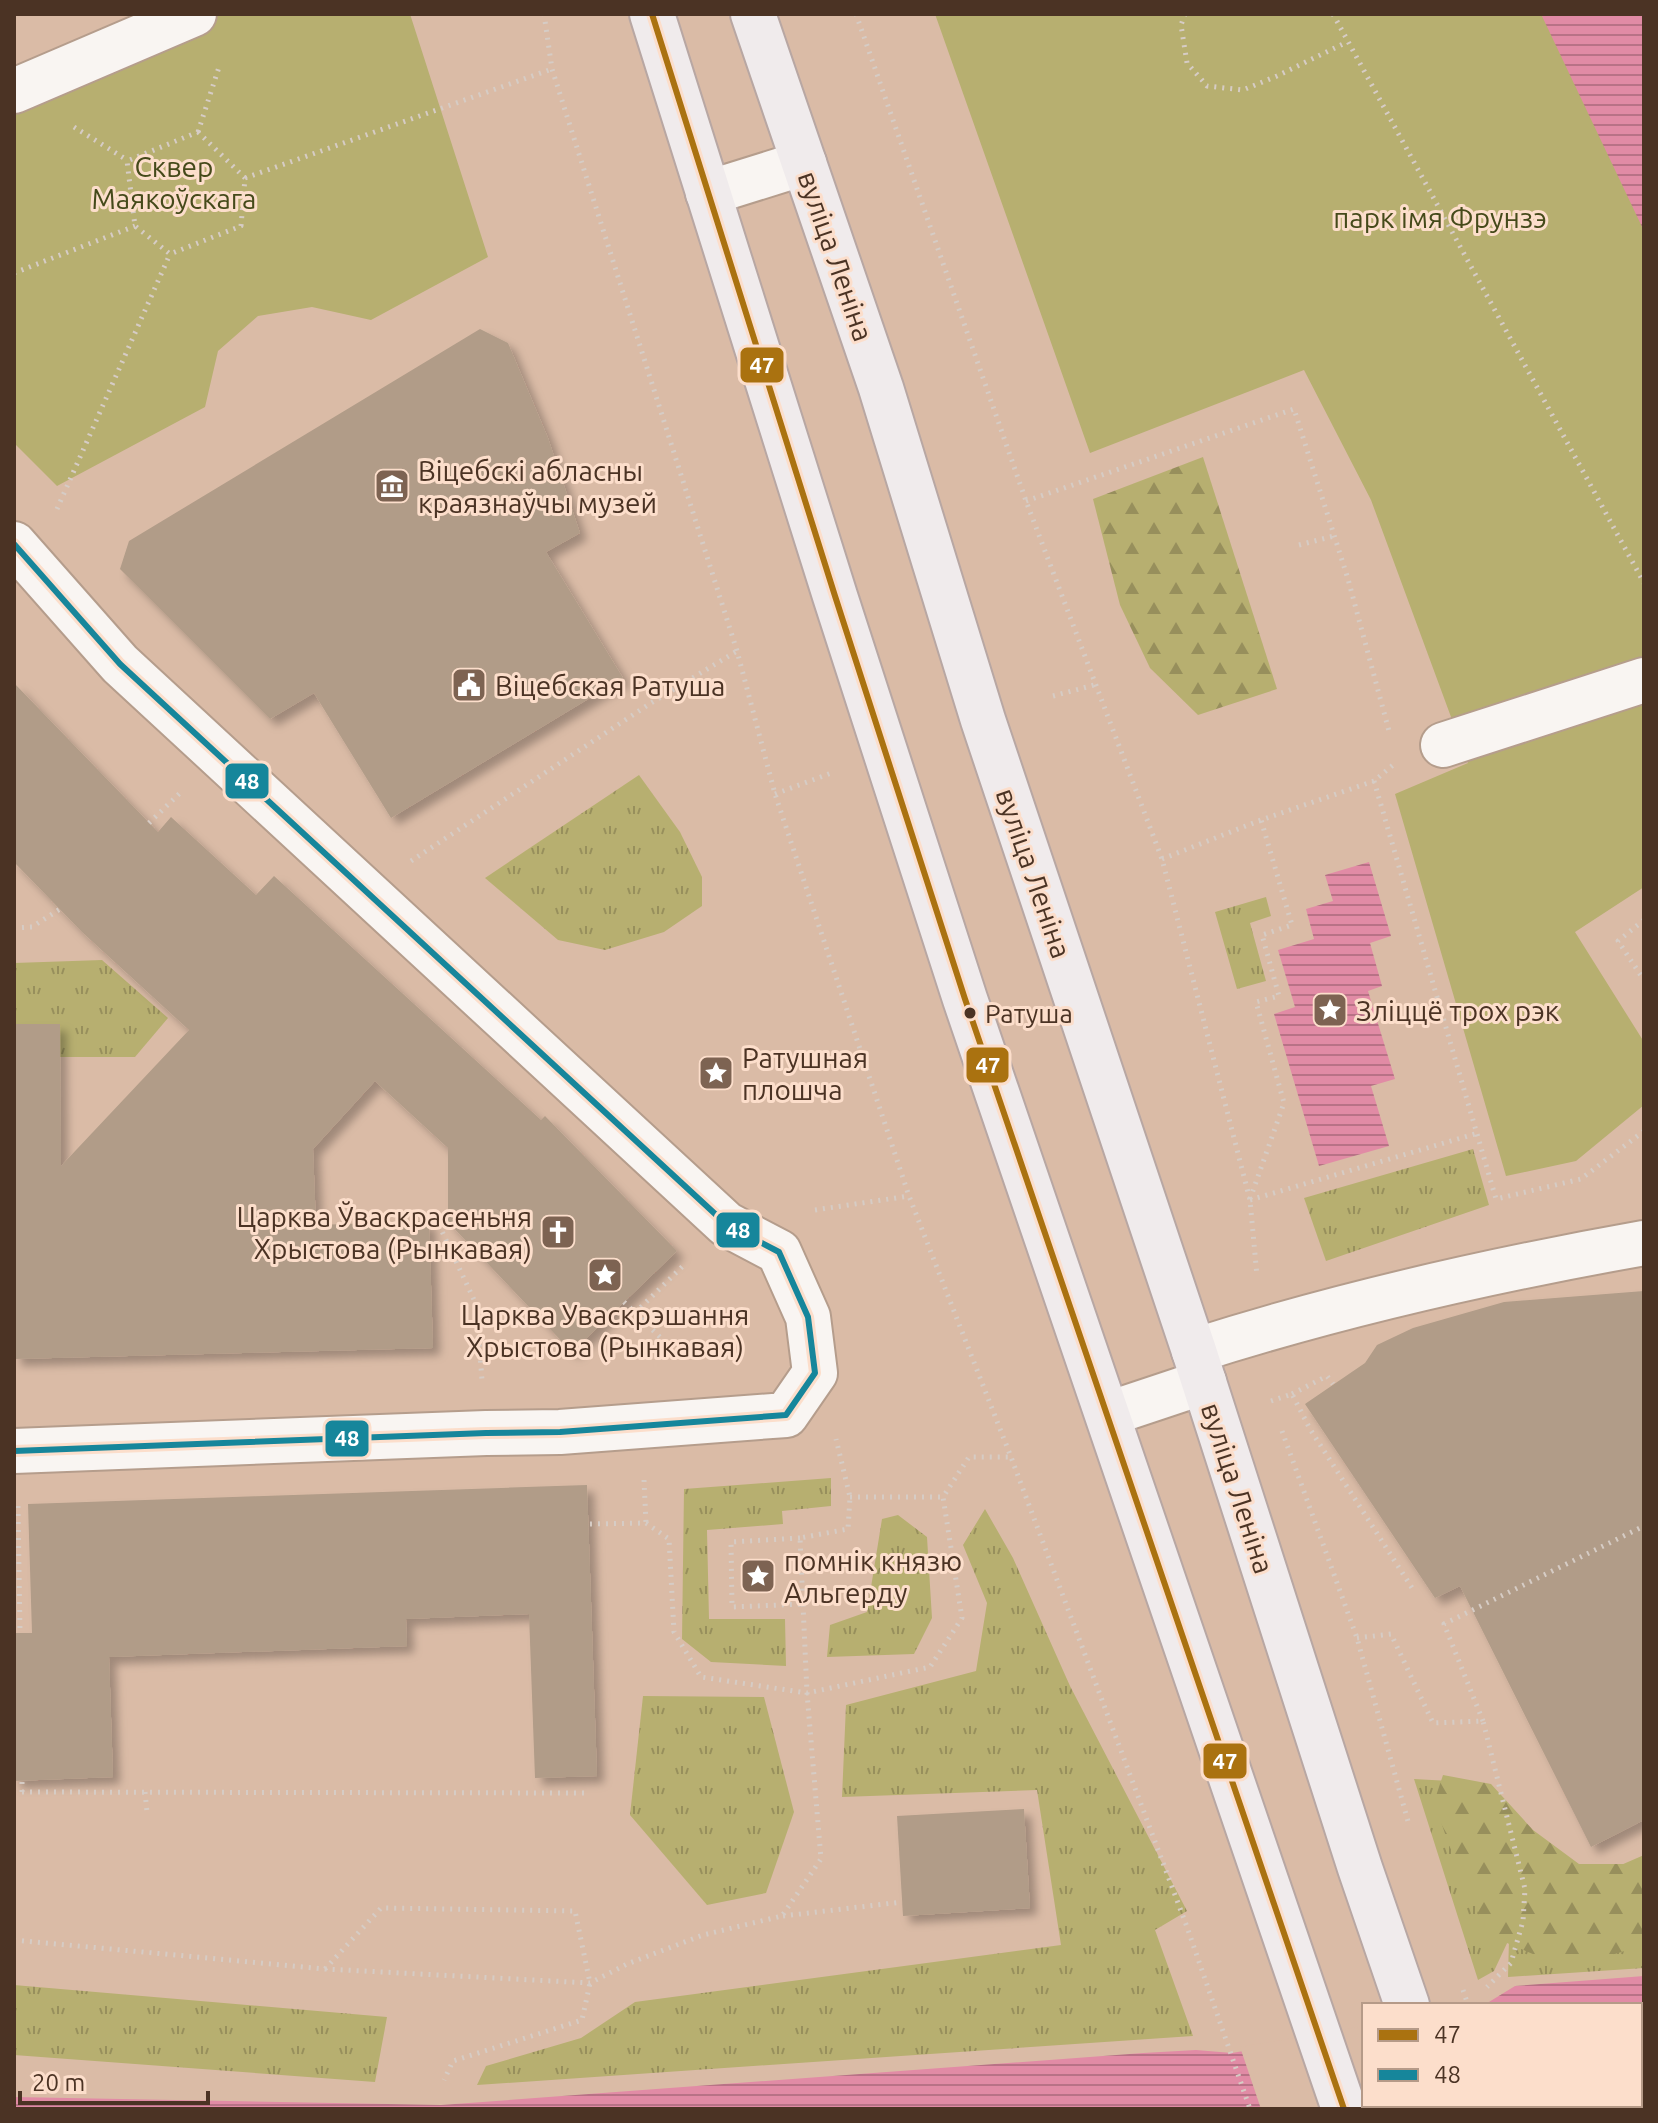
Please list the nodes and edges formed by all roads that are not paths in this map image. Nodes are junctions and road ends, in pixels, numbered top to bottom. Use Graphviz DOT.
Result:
graph roads {
  1 [pos="194,14"];
  2 [pos="652,14"];
  3 [pos="753,14"];
  4 [pos="14,91"];
  5 [pos="804,163"];
  6 [pos="708,193"];
  7 [pos="25,556"];
  8 [pos="1644,680"];
  9 [pos="1443,745"];
  10 [pos="1644,1243"];
  11 [pos="1199,1366"];
  12 [pos="1108,1414"];
  13 [pos="16,1450"];
  14 [pos="1406,2003"];
  15 [pos="1344,2109"];
  1 -- 4 [label="street"];
  2 -- 6 [label="main road"];
  3 -- 5 [label="main road, вуліца Леніна"];
  5 -- 6 [label="street"];
  5 -- 11 [label="main road, вуліца Леніна"];
  6 -- 12 [label="main road"];
  7 -- 13 [label="street"];
  8 -- 9 [label="street"];
  10 -- 11 [label="street"];
  11 -- 12 [label="street"];
  11 -- 14 [label="main road, вуліца Леніна"];
  12 -- 15 [label="main road"];
}
